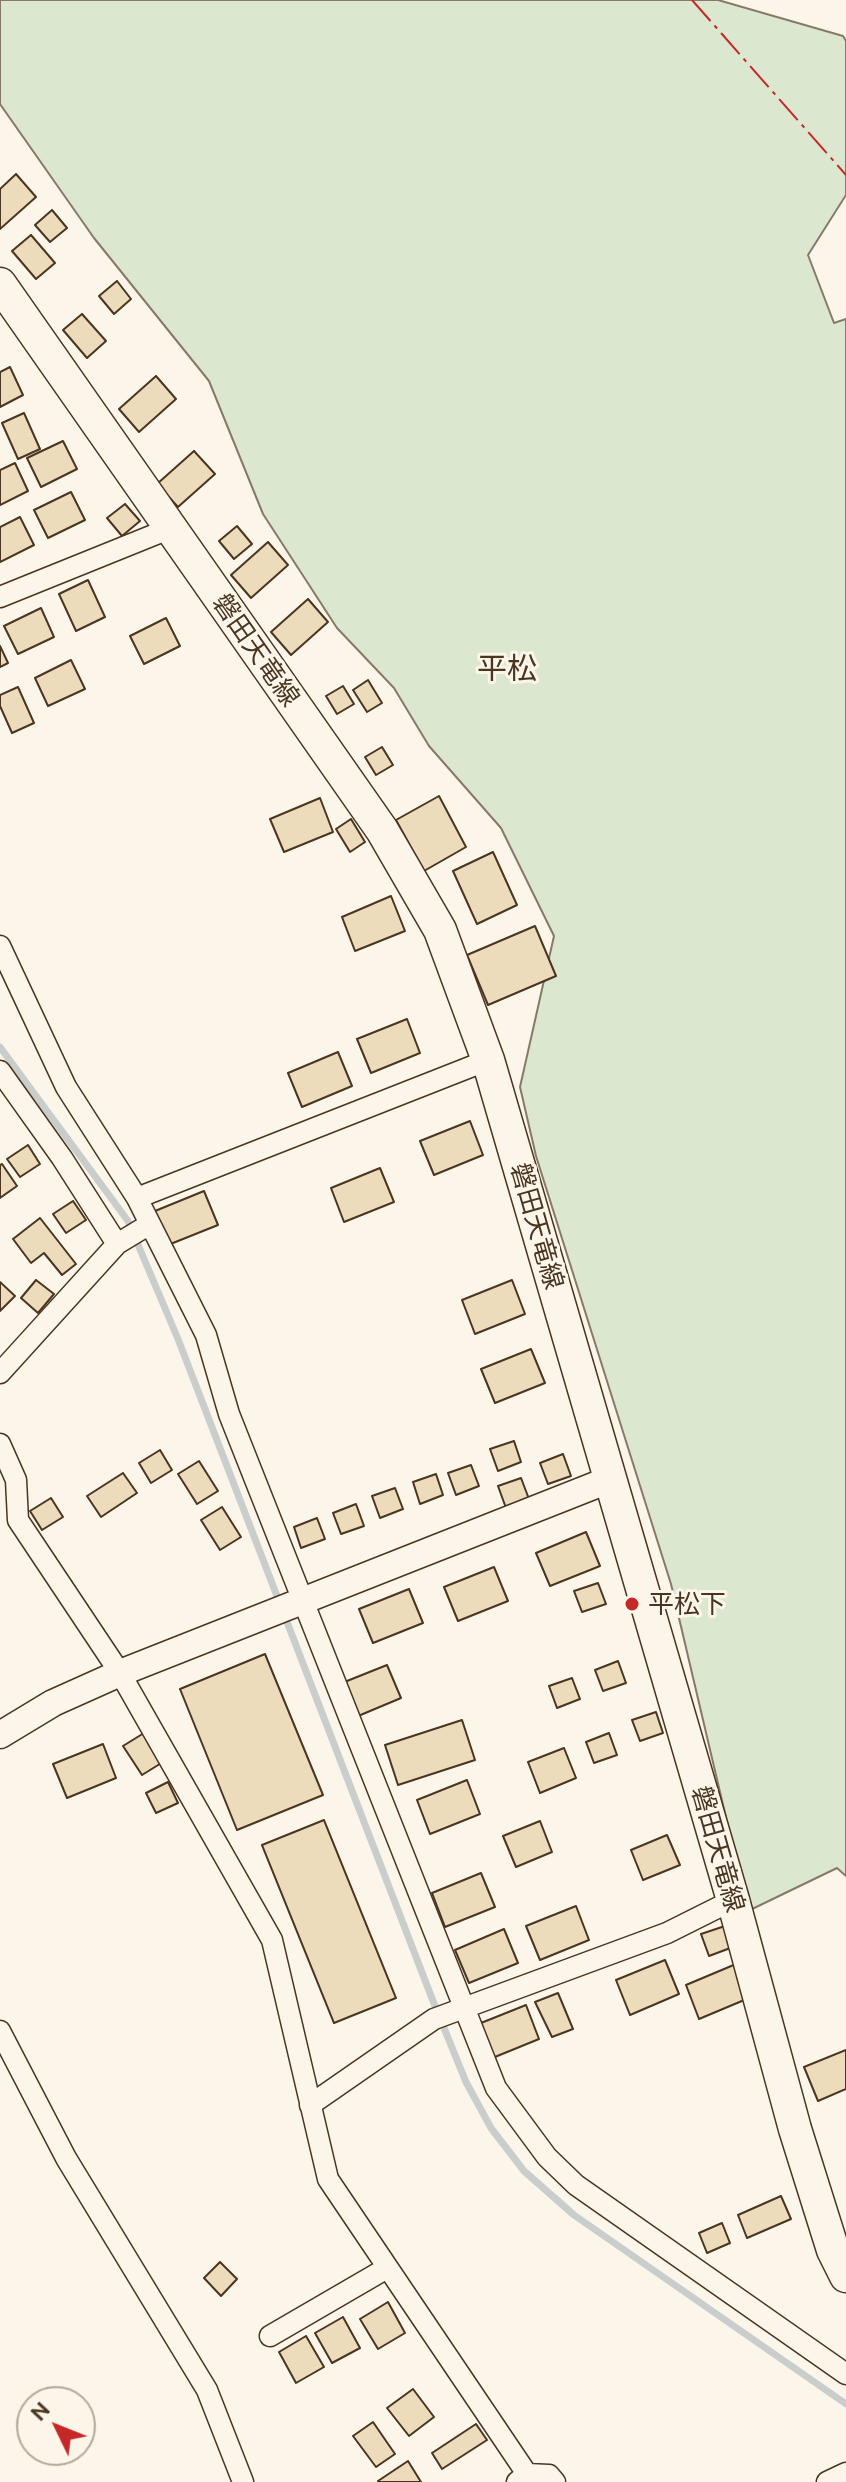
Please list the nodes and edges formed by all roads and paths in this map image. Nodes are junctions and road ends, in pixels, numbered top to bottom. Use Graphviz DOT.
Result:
graph roads {
  1 [pos="0,284"];
  2 [pos="171,528"];
  3 [pos="0,597"];
  4 [pos="0,946"];
  5 [pos="488,1060"];
  6 [pos="0,1071"];
  7 [pos="137,1198"];
  8 [pos="150,1224"];
  9 [pos="117,1244"];
  10 [pos="0,1373"];
  11 [pos="0,1444"];
  12 [pos="611,1479"];
  13 [pos="292,1607"];
  14 [pos="120,1673"];
  15 [pos="0,1735"];
  16 [pos="733,1900"];
  17 [pos="459,2010"];
  18 [pos="0,2031"];
  19 [pos="310,2105"];
  20 [pos="387,2268"];
  21 [pos="846,2276"];
  22 [pos="270,2336"];
  23 [pos="846,2374"];
  24 [pos="846,2473"];
  25 [pos="522,2478"];
  26 [pos="243,2482"];
  27 [pos="555,2482"];
  28 [pos="827,2482"];
  1 -- 2 [label="main road, 磐田天竜線"];
  2 -- 3 [label="street"];
  2 -- 5 [label="main road, 磐田天竜線"];
  4 -- 7 [label="street"];
  5 -- 7 [label="street"];
  5 -- 12 [label="main road, 磐田天竜線"];
  6 -- 9 [label="street"];
  7 -- 8 [label="street"];
  8 -- 9 [label="street"];
  8 -- 13 [label="street"];
  9 -- 10 [label="street"];
  11 -- 14 [label="street"];
  12 -- 13 [label="street"];
  12 -- 16 [label="main road, 磐田天竜線"];
  13 -- 14 [label="street"];
  13 -- 17 [label="street"];
  14 -- 15 [label="street"];
  14 -- 19 [label="street"];
  16 -- 17 [label="street"];
  16 -- 21 [label="main road, 磐田天竜線"];
  17 -- 19 [label="street"];
  17 -- 23 [label="street"];
  18 -- 26 [label="street"];
  19 -- 20 [label="street"];
  20 -- 22 [label="street"];
  20 -- 25 [label="street"];
  24 -- 28 [label="street"];
  25 -- 27 [label="street"];
}
